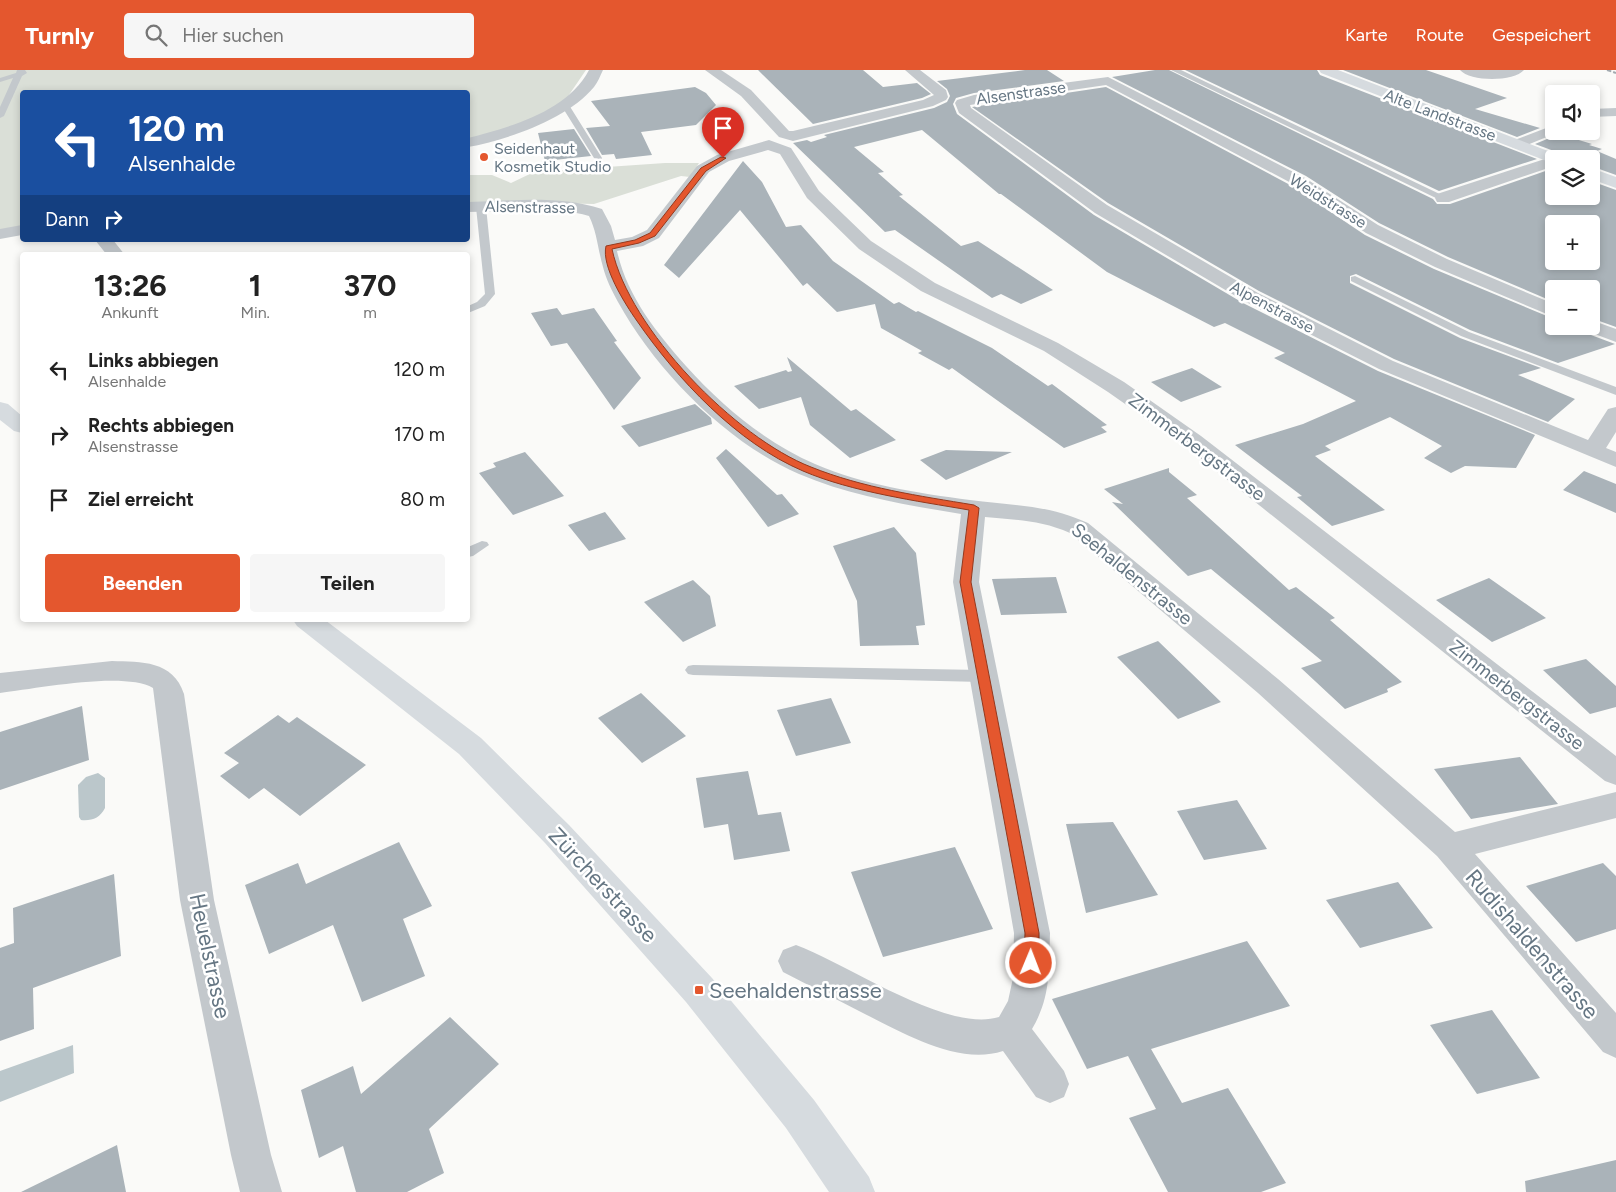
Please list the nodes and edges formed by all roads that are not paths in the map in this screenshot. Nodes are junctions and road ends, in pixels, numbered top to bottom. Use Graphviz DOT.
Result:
graph roads {
  1 [pos="29,70"];
  2 [pos="596,70"];
  3 [pos="712,70"];
  4 [pos="912,70"];
  5 [pos="1174,70"];
  6 [pos="1326,70"];
  7 [pos="1467,70"];
  8 [pos="1517,70"];
  9 [pos="20,73"];
  10 [pos="1099,75"];
  11 [pos="0,80"];
  12 [pos="964,101"];
  13 [pos="565,105"];
  14 [pos="1616,112"];
  15 [pos="1600,113"];
  16 [pos="0,116"];
  17 [pos="1545,133"];
  18 [pos="777,140"];
  19 [pos="470,142"];
  20 [pos="1517,144"];
  21 [pos="1545,156"];
  22 [pos="598,158"];
  23 [pos="1545,163"];
  24 [pos="1600,177"];
  25 [pos="1616,183"];
  26 [pos="1443,198"];
  27 [pos="474,207"];
  28 [pos="20,230"];
  29 [pos="0,234"];
  30 [pos="106,242"];
  31 [pos="608,247"];
  32 [pos="114,252"];
  33 [pos="1355,279"];
  34 [pos="1545,308"];
  35 [pos="470,309"];
  36 [pos="1600,330"];
  37 [pos="1616,336"];
  38 [pos="1616,391"];
  39 [pos="0,410"];
  40 [pos="1616,414"];
  41 [pos="20,425"];
  42 [pos="1593,450"];
  43 [pos="1616,460"];
  44 [pos="974,508"];
  45 [pos="482,545"];
  46 [pos="470,552"];
  47 [pos="310,622"];
  48 [pos="693,670"];
  49 [pos="982,676"];
  50 [pos="0,683"];
  51 [pos="1616,772"];
  52 [pos="1616,805"];
  53 [pos="1448,847"];
  54 [pos="796,961"];
  55 [pos="1011,1031"];
  56 [pos="1616,1040"];
  57 [pos="1050,1084"];
  58 [pos="261,1192"];
  59 [pos="854,1192"];
  1 -- 9 [label="lane"];
  2 -- 13 [label="street"];
  3 -- 18 [label="street, Zimmerbergstrasse"];
  4 -- 18 [label="street"];
  5 -- 26 [label="lane"];
  6 -- 20 [label="main road, Alte Landstrasse"];
  7 -- 8 [label="street"];
  9 -- 11 [label="lane"];
  9 -- 16 [label="lane"];
  10 -- 12 [label="street, Alsenstrasse"];
  10 -- 34 [label="street, Weidstrasse"];
  12 -- 42 [label="street, Alpenstrasse"];
  13 -- 19 [label="street"];
  13 -- 22 [label="lane"];
  14 -- 15 [label="street"];
  17 -- 20 [label="street"];
  18 -- 31 [label="street"];
  18 -- 51 [label="street, Zimmerbergstrasse"];
  20 -- 21 [label="main road, Alte Landstrasse"];
  23 -- 26 [label="street"];
  24 -- 25 [label="main road"];
  27 -- 31 [label="street, Alsenstrasse"];
  27 -- 35 [label="lane"];
  28 -- 29 [label="street"];
  30 -- 32 [label="street"];
  31 -- 44 [label="street, Alsenstrasse"];
  33 -- 38 [label="lane"];
  36 -- 37 [label="street"];
  39 -- 41 [label="main road"];
  40 -- 42 [label="street"];
  42 -- 43 [label="street, Alpenstrasse"];
  44 -- 49 [label="street"];
  44 -- 53 [label="street, Seehaldenstrasse"];
  45 -- 46 [label="lane"];
  47 -- 59 [label="main road, Zürcherstrasse"];
  48 -- 49 [label="lane"];
  49 -- 55 [label="street"];
  50 -- 58 [label="street, Heuelstrasse"];
  52 -- 53 [label="street"];
  53 -- 56 [label="street, Rudishaldenstrasse"];
  54 -- 55 [label="street"];
  55 -- 57 [label="street"];
}
